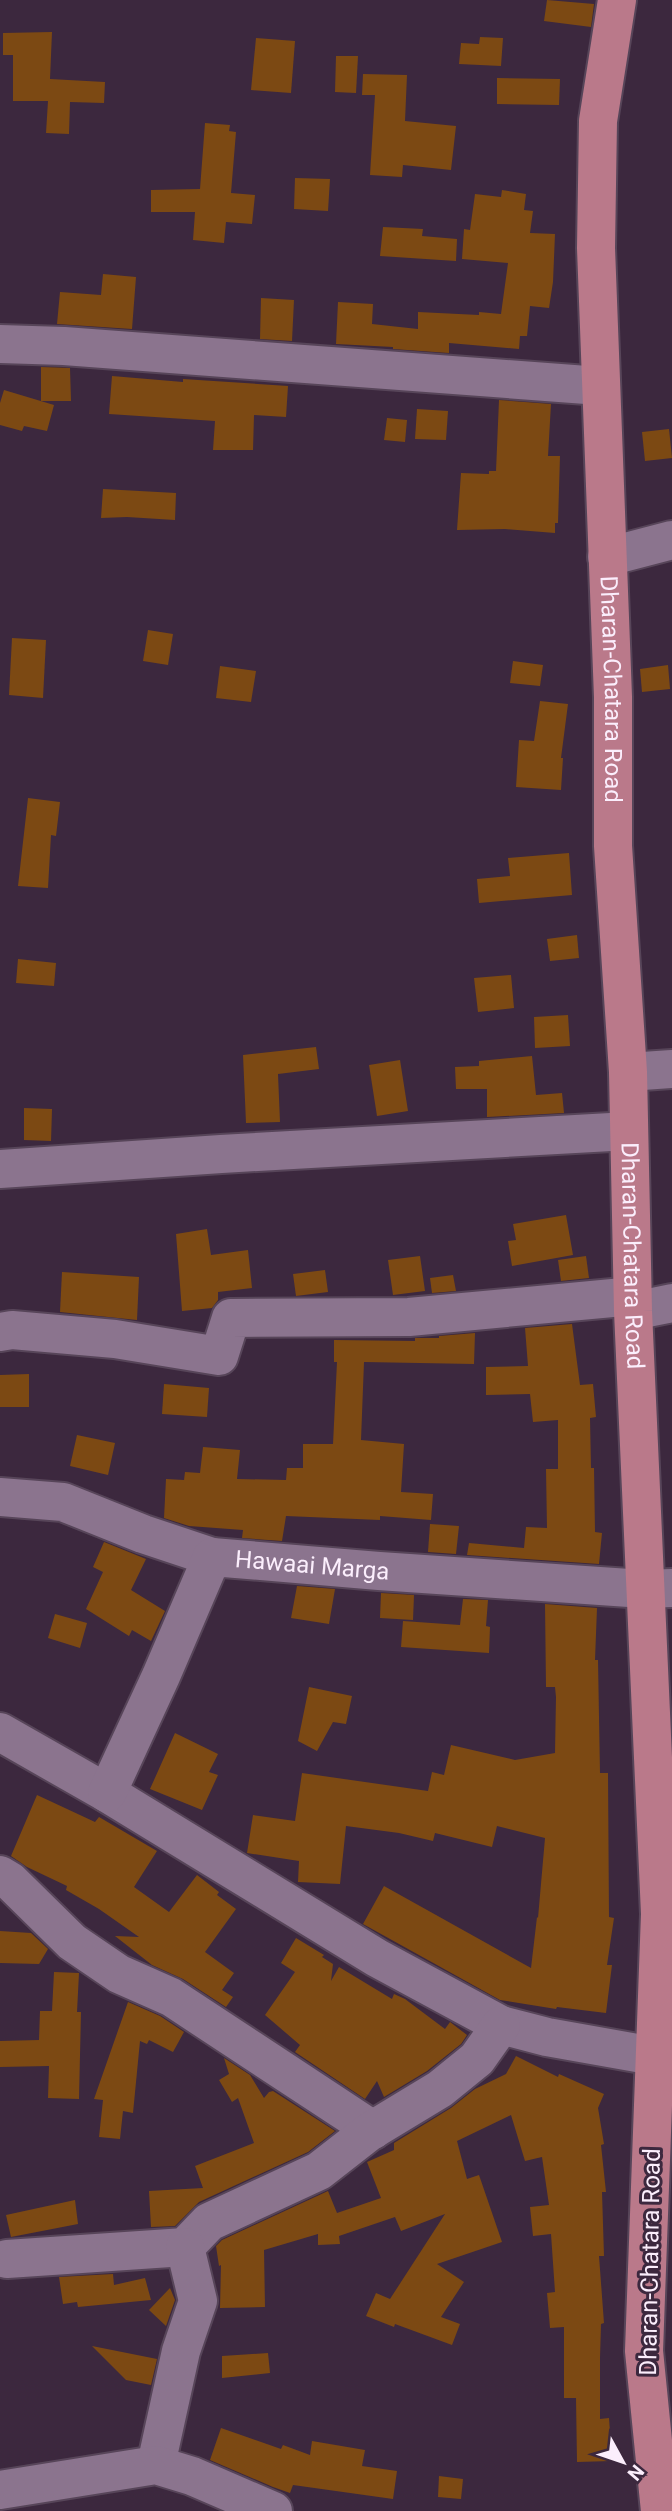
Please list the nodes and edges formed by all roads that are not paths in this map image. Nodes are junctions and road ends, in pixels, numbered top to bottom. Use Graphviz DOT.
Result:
graph roads {
  1 [pos="617,0"];
  2 [pos="0,344"];
  3 [pos="600,386"];
  4 [pos="672,540"];
  5 [pos="607,557"];
  6 [pos="672,1069"];
  7 [pos="628,1072"];
  8 [pos="629,1131"];
  9 [pos="0,1168"];
  10 [pos="633,1303"];
  11 [pos="672,1303"];
  12 [pos="0,1332"];
  13 [pos="0,1497"];
  14 [pos="212,1557"];
  15 [pos="658,1588"];
  16 [pos="0,1732"];
  17 [pos="107,1793"];
  18 [pos="0,1875"];
  19 [pos="666,1926"];
  20 [pos="501,2025"];
  21 [pos="654,2056"];
  22 [pos="373,2130"];
  23 [pos="185,2247"];
  24 [pos="7,2259"];
  25 [pos="156,2465"];
  26 [pos="0,2490"];
  27 [pos="272,2511"];
  28 [pos="660,2511"];
  1 -- 3 [label="main road, Dharan-Chatara Road"];
  2 -- 3 [label="street"];
  3 -- 5 [label="main road, Dharan-Chatara Road"];
  4 -- 5 [label="street"];
  5 -- 7 [label="main road, Dharan-Chatara Road"];
  6 -- 7 [label="street"];
  7 -- 8 [label="main road, Dharan-Chatara Road"];
  8 -- 9 [label="street"];
  8 -- 10 [label="main road, Dharan-Chatara Road"];
  10 -- 11 [label="street"];
  10 -- 12 [label="street"];
  10 -- 15 [label="main road, Dharan-Chatara Road"];
  13 -- 14 [label="street"];
  14 -- 15 [label="street, Hawaai Marga"];
  14 -- 17 [label="street, Hawaai Marga"];
  15 -- 19 [label="main road, Dharan-Chatara Road"];
  16 -- 17 [label="street"];
  17 -- 20 [label="street"];
  18 -- 22 [label="street"];
  19 -- 21 [label="main road, Dharan-Chatara Road"];
  20 -- 21 [label="street"];
  20 -- 22 [label="street"];
  21 -- 28 [label="main road, Dharan-Chatara Road"];
  22 -- 23 [label="street"];
  23 -- 24 [label="street"];
  23 -- 25 [label="street"];
  25 -- 26 [label="street"];
  25 -- 27 [label="street"];
}
